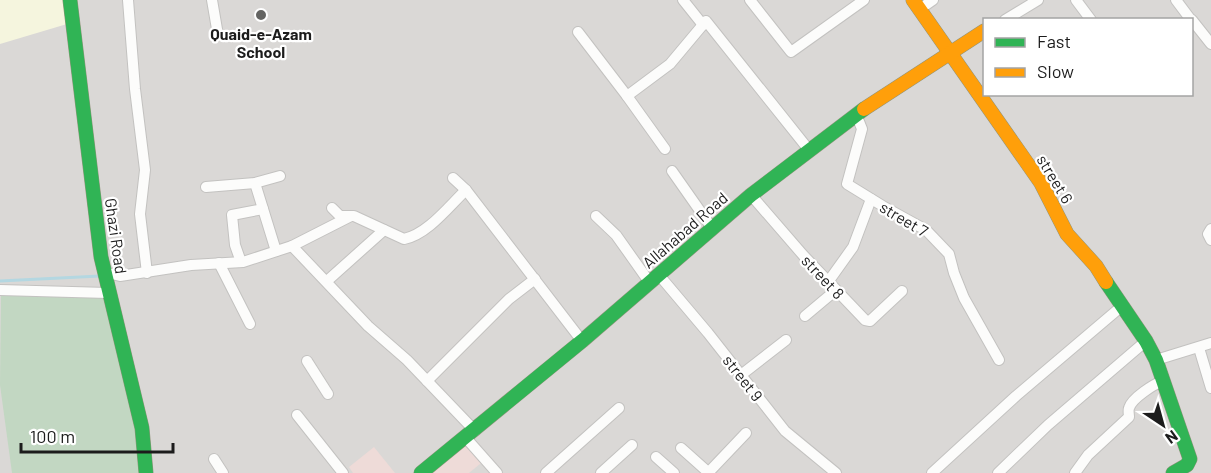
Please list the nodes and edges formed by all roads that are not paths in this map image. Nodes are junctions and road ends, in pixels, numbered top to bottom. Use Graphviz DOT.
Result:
graph roads {
  1 [pos="70,0"];
  2 [pos="128,0"];
  3 [pos="212,0"];
  4 [pos="683,0"];
  5 [pos="750,0"];
  6 [pos="864,0"];
  7 [pos="933,0"];
  8 [pos="1038,0"];
  9 [pos="1076,0"];
  10 [pos="1176,0"];
  11 [pos="916,5"];
  12 [pos="1008,18"];
  13 [pos="1090,18"];
  14 [pos="1190,18"];
  15 [pos="1193,22"];
  16 [pos="703,25"];
  17 [pos="578,32"];
  18 [pos="983,32"];
  19 [pos="218,35"];
  20 [pos="1211,44"];
  21 [pos="949,52"];
  22 [pos="627,96"];
  23 [pos="856,114"];
  24 [pos="665,149"];
  25 [pos="809,150"];
  26 [pos="672,171"];
  27 [pos="280,176"];
  28 [pos="453,178"];
  29 [pos="255,183"];
  30 [pos="206,187"];
  31 [pos="466,190"];
  32 [pos="751,195"];
  33 [pos="871,199"];
  34 [pos="332,208"];
  35 [pos="263,209"];
  36 [pos="351,216"];
  37 [pos="596,216"];
  38 [pos="712,228"];
  39 [pos="1211,229"];
  40 [pos="384,230"];
  41 [pos="1211,240"];
  42 [pos="292,246"];
  43 [pos="276,251"];
  44 [pos="241,262"];
  45 [pos="219,263"];
  46 [pos="147,273"];
  47 [pos="105,279"];
  48 [pos="535,279"];
  49 [pos="654,279"];
  50 [pos="327,281"];
  51 [pos="832,286"];
  52 [pos="0,290"];
  53 [pos="902,291"];
  54 [pos="1122,306"];
  55 [pos="805,316"];
  56 [pos="250,324"];
  57 [pos="786,340"];
  58 [pos="582,341"];
  59 [pos="1146,341"];
  60 [pos="1211,343"];
  61 [pos="1198,348"];
  62 [pos="999,360"];
  63 [pos="1156,360"];
  64 [pos="307,361"];
  65 [pos="741,375"];
  66 [pos="428,381"];
  67 [pos="1163,381"];
  68 [pos="1211,388"];
  69 [pos="328,394"];
  70 [pos="619,408"];
  71 [pos="297,415"];
  72 [pos="746,433"];
  73 [pos="471,434"];
  74 [pos="632,445"];
  75 [pos="681,448"];
  76 [pos="656,457"];
  77 [pos="214,459"];
  78 [pos="710,472"];
  79 [pos="146,473"];
  80 [pos="223,473"];
  81 [pos="343,473"];
  82 [pos="421,473"];
  83 [pos="497,473"];
  84 [pos="546,473"];
  85 [pos="601,473"];
  86 [pos="674,473"];
  87 [pos="836,473"];
  88 [pos="932,473"];
  89 [pos="998,473"];
  90 [pos="1075,473"];
  91 [pos="1173,473"];
  1 -- 47 [label="street, Ghazi Road"];
  2 -- 46 [label="street"];
  3 -- 19 [label="street"];
  4 -- 16 [label="street"];
  5 -- 6 [label="street"];
  7 -- 11 [label="street"];
  8 -- 12 [label="street"];
  9 -- 13 [label="street"];
  10 -- 14 [label="street"];
  11 -- 21 [label="street, street 6"];
  15 -- 20 [label="street"];
  16 -- 22 [label="street"];
  16 -- 25 [label="street"];
  17 -- 22 [label="street"];
  18 -- 21 [label="street, Allahabad Road"];
  21 -- 23 [label="street, Allahabad Road"];
  21 -- 54 [label="street, street 6"];
  22 -- 24 [label="street"];
  23 -- 25 [label="street, Allahabad Road"];
  23 -- 33 [label="street, street 7"];
  25 -- 32 [label="street, Allahabad Road"];
  26 -- 38 [label="street"];
  27 -- 29 [label="street"];
  28 -- 31 [label="street"];
  29 -- 30 [label="street"];
  29 -- 35 [label="street"];
  31 -- 40 [label="street"];
  31 -- 48 [label="street"];
  32 -- 38 [label="street, Allahabad Road"];
  32 -- 51 [label="street, street 8"];
  33 -- 51 [label="street"];
  33 -- 62 [label="street, street 7"];
  34 -- 36 [label="street"];
  35 -- 43 [label="street"];
  35 -- 44 [label="street"];
  36 -- 40 [label="street"];
  36 -- 42 [label="street"];
  37 -- 49 [label="street, street 9"];
  38 -- 49 [label="street, Allahabad Road"];
  39 -- 41 [label="street"];
  40 -- 50 [label="street"];
  42 -- 43 [label="street"];
  42 -- 50 [label="street"];
  43 -- 44 [label="street"];
  44 -- 45 [label="street"];
  45 -- 46 [label="street"];
  45 -- 56 [label="street"];
  46 -- 47 [label="street"];
  47 -- 52 [label="street"];
  47 -- 79 [label="street, Ghazi Road"];
  48 -- 58 [label="street"];
  48 -- 66 [label="street"];
  49 -- 58 [label="street, Allahabad Road"];
  49 -- 65 [label="street, street 9"];
  50 -- 66 [label="street"];
  51 -- 53 [label="street, street 8"];
  51 -- 55 [label="street"];
  54 -- 59 [label="street, street 6"];
  54 -- 88 [label="street"];
  57 -- 65 [label="street"];
  58 -- 73 [label="street, Allahabad Road"];
  59 -- 63 [label="street, street 6"];
  59 -- 89 [label="street"];
  60 -- 61 [label="street"];
  61 -- 63 [label="street"];
  61 -- 68 [label="street"];
  63 -- 67 [label="street, street 6"];
  64 -- 69 [label="street"];
  65 -- 87 [label="street, street 9"];
  66 -- 73 [label="street"];
  67 -- 90 [label="street"];
  67 -- 91 [label="street, street 6"];
  70 -- 84 [label="street"];
  71 -- 81 [label="street"];
  72 -- 78 [label="street"];
  73 -- 82 [label="street, Allahabad Road"];
  73 -- 83 [label="street"];
  74 -- 85 [label="street"];
  75 -- 78 [label="street"];
  76 -- 86 [label="street"];
  77 -- 80 [label="street"];
}
